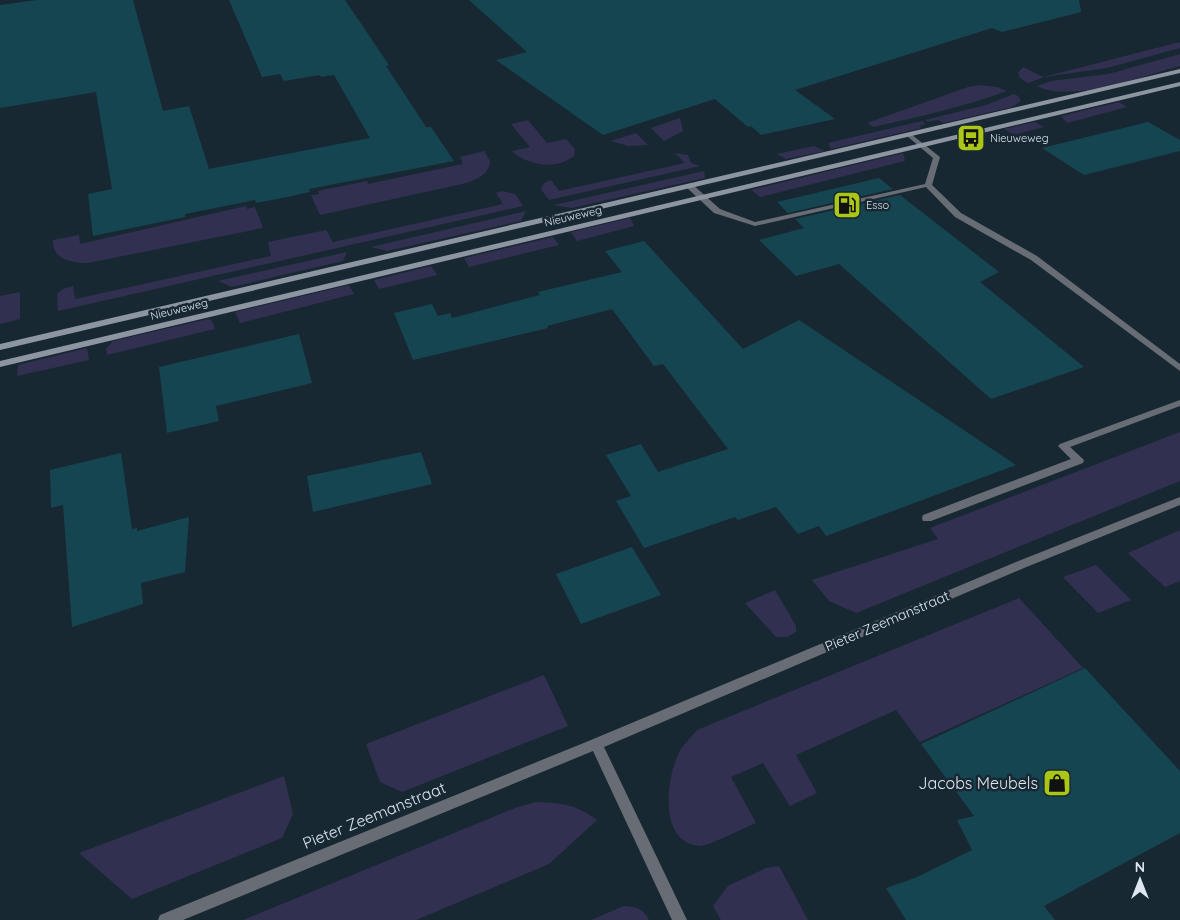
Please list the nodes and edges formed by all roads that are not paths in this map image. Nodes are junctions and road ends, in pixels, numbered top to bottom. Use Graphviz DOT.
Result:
graph roads {
  1 [pos="1180,71"];
  2 [pos="1180,84"];
  3 [pos="909,135"];
  4 [pos="921,145"];
  5 [pos="928,185"];
  6 [pos="689,186"];
  7 [pos="701,197"];
  8 [pos="0,346"];
  9 [pos="0,364"];
  10 [pos="1180,368"];
  11 [pos="1180,404"];
  12 [pos="1180,501"];
  13 [pos="927,518"];
  14 [pos="596,744"];
  15 [pos="165,920"];
  16 [pos="680,920"];
  1 -- 3 [label="street, Nieuweweg"];
  2 -- 4 [label="street, Nieuweweg"];
  3 -- 4 [label="street"];
  3 -- 6 [label="street, Nieuweweg"];
  4 -- 5 [label="street"];
  4 -- 7 [label="street, Nieuweweg"];
  5 -- 7 [label="street"];
  5 -- 10 [label="street"];
  6 -- 7 [label="street"];
  6 -- 8 [label="street, Nieuweweg"];
  7 -- 9 [label="street, Nieuweweg"];
  11 -- 13 [label="street"];
  12 -- 14 [label="street, Pieter Zeemanstraat"];
  14 -- 15 [label="street, Pieter Zeemanstraat"];
  14 -- 16 [label="street"];
}
